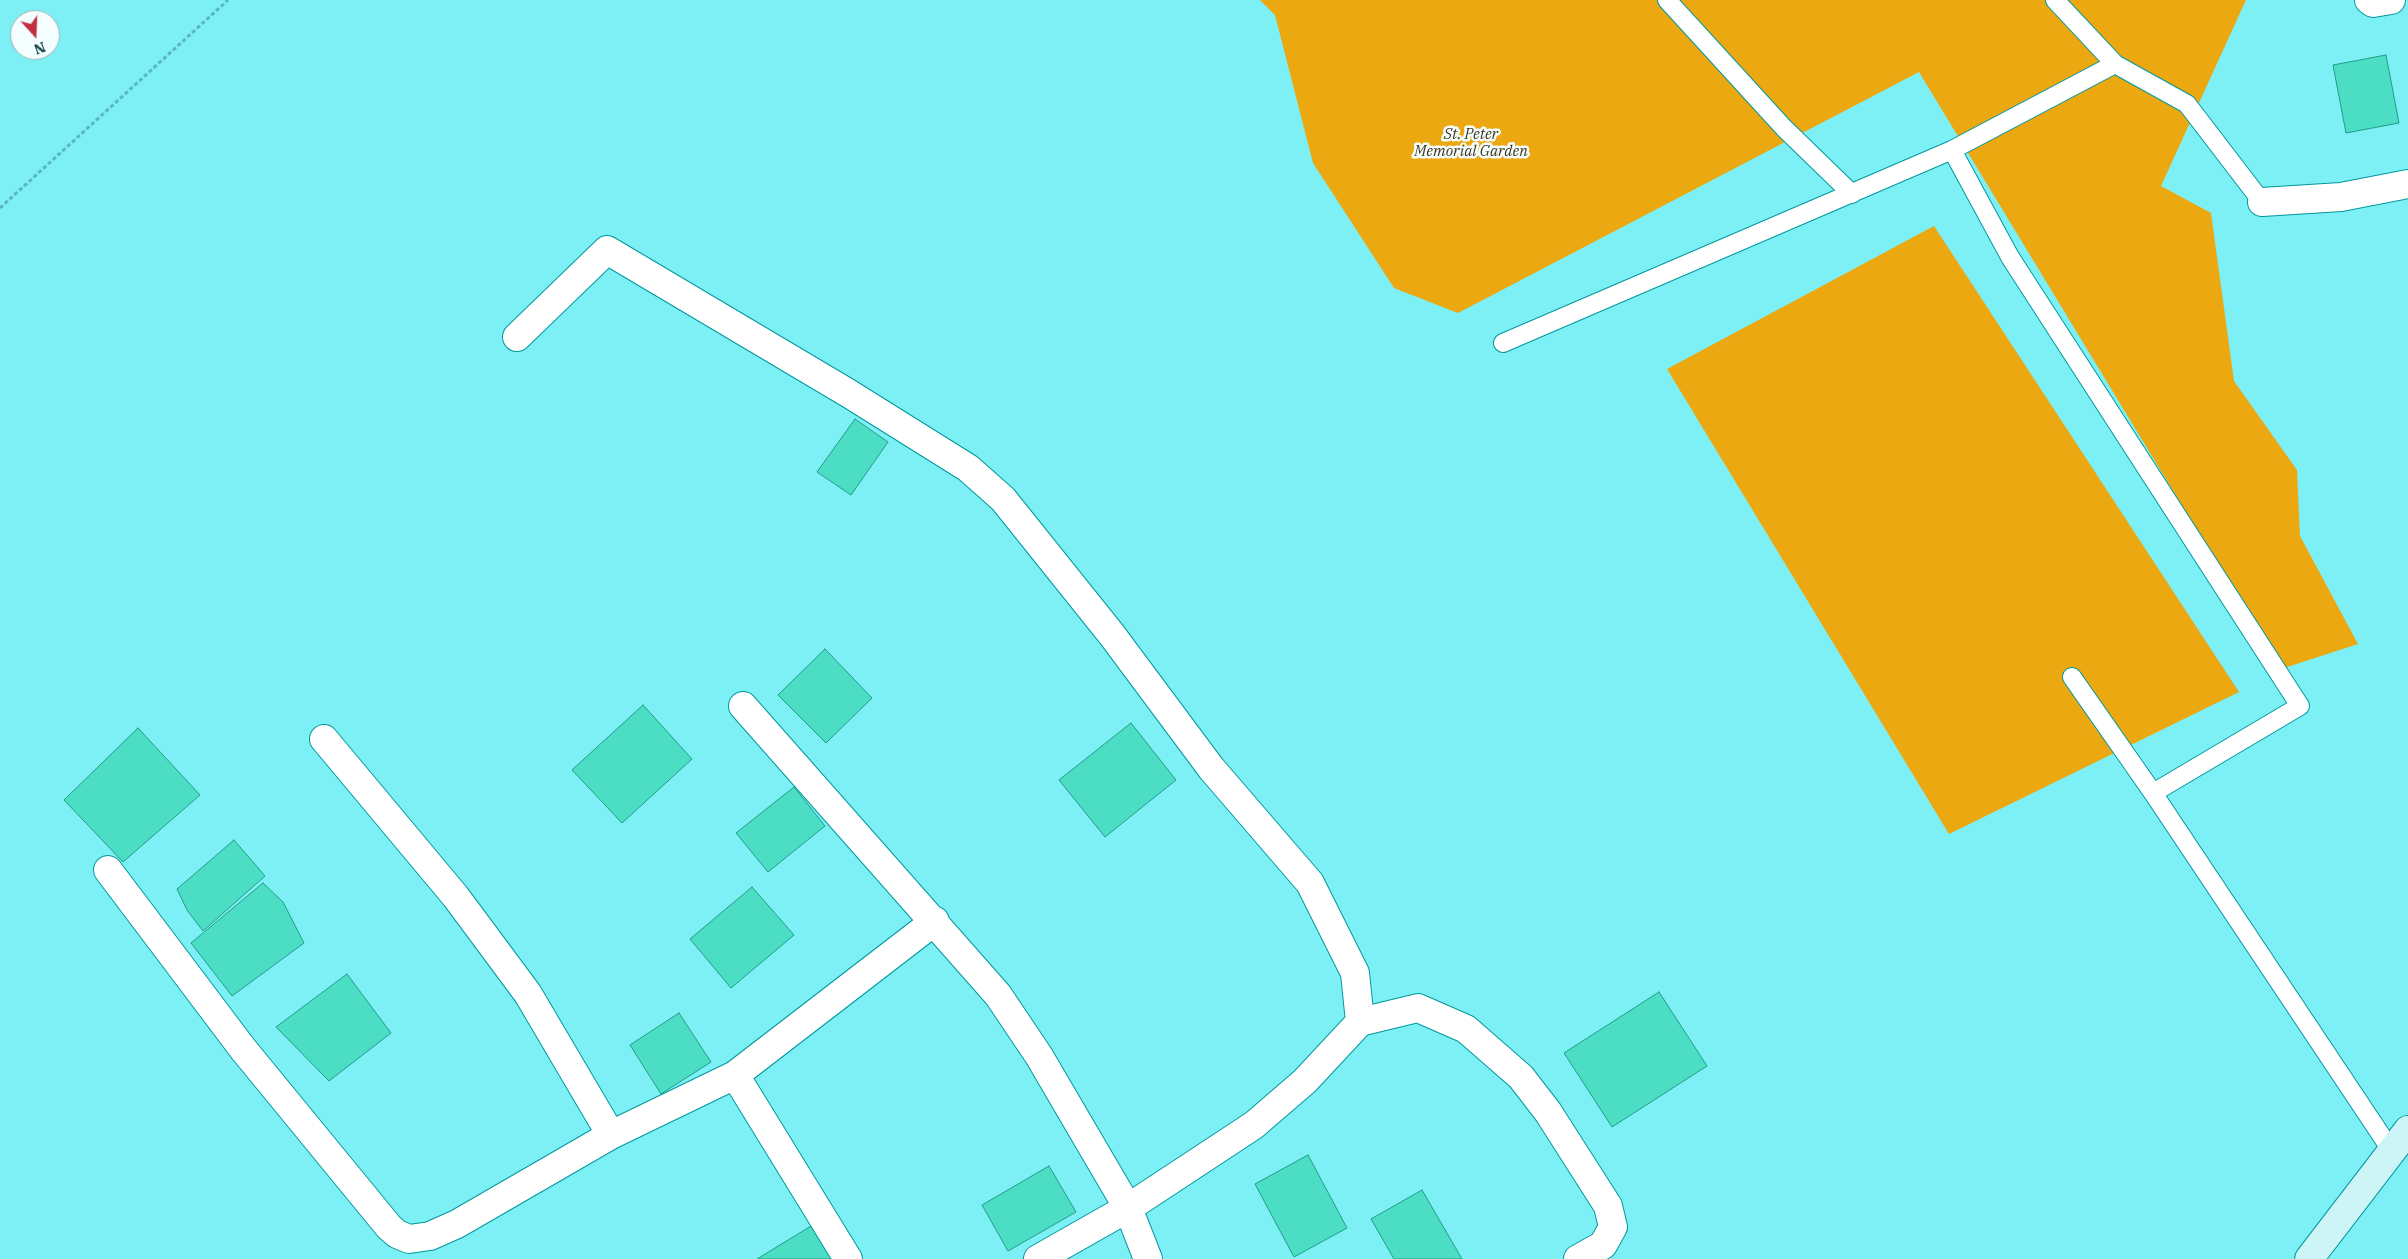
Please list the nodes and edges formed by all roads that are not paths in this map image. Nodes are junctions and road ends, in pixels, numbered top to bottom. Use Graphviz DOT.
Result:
graph roads {
  1 [pos="1667,0"];
  2 [pos="2055,0"];
  3 [pos="2370,0"];
  4 [pos="2391,0"];
  5 [pos="2115,64"];
  6 [pos="1952,150"];
  7 [pos="2408,184"];
  8 [pos="1852,194"];
  9 [pos="2262,202"];
  10 [pos="517,337"];
  11 [pos="1503,343"];
  12 [pos="2072,677"];
  13 [pos="743,706"];
  14 [pos="324,739"];
  15 [pos="2153,793"];
  16 [pos="108,870"];
  17 [pos="935,921"];
  18 [pos="1360,1022"];
  19 [pos="735,1075"];
  20 [pos="612,1135"];
  21 [pos="2400,1140"];
  22 [pos="1128,1208"];
  23 [pos="848,1259"];
  24 [pos="1038,1259"];
  25 [pos="1148,1259"];
  26 [pos="1578,1259"];
  27 [pos="2309,1259"];
  1 -- 8 [label="lane"];
  2 -- 5 [label="lane"];
  3 -- 4 [label="street"];
  5 -- 6 [label="lane"];
  5 -- 9 [label="lane"];
  6 -- 8 [label="lane"];
  6 -- 15 [label="lane"];
  7 -- 9 [label="street"];
  8 -- 11 [label="lane"];
  10 -- 18 [label="street"];
  12 -- 15 [label="lane"];
  13 -- 17 [label="street"];
  14 -- 20 [label="street"];
  15 -- 21 [label="lane"];
  16 -- 20 [label="street"];
  17 -- 19 [label="street"];
  17 -- 22 [label="street"];
  18 -- 22 [label="street"];
  18 -- 26 [label="street"];
  19 -- 20 [label="street"];
  19 -- 23 [label="street"];
  21 -- 27 [label="street"];
  22 -- 24 [label="street"];
  22 -- 25 [label="street"];
}
